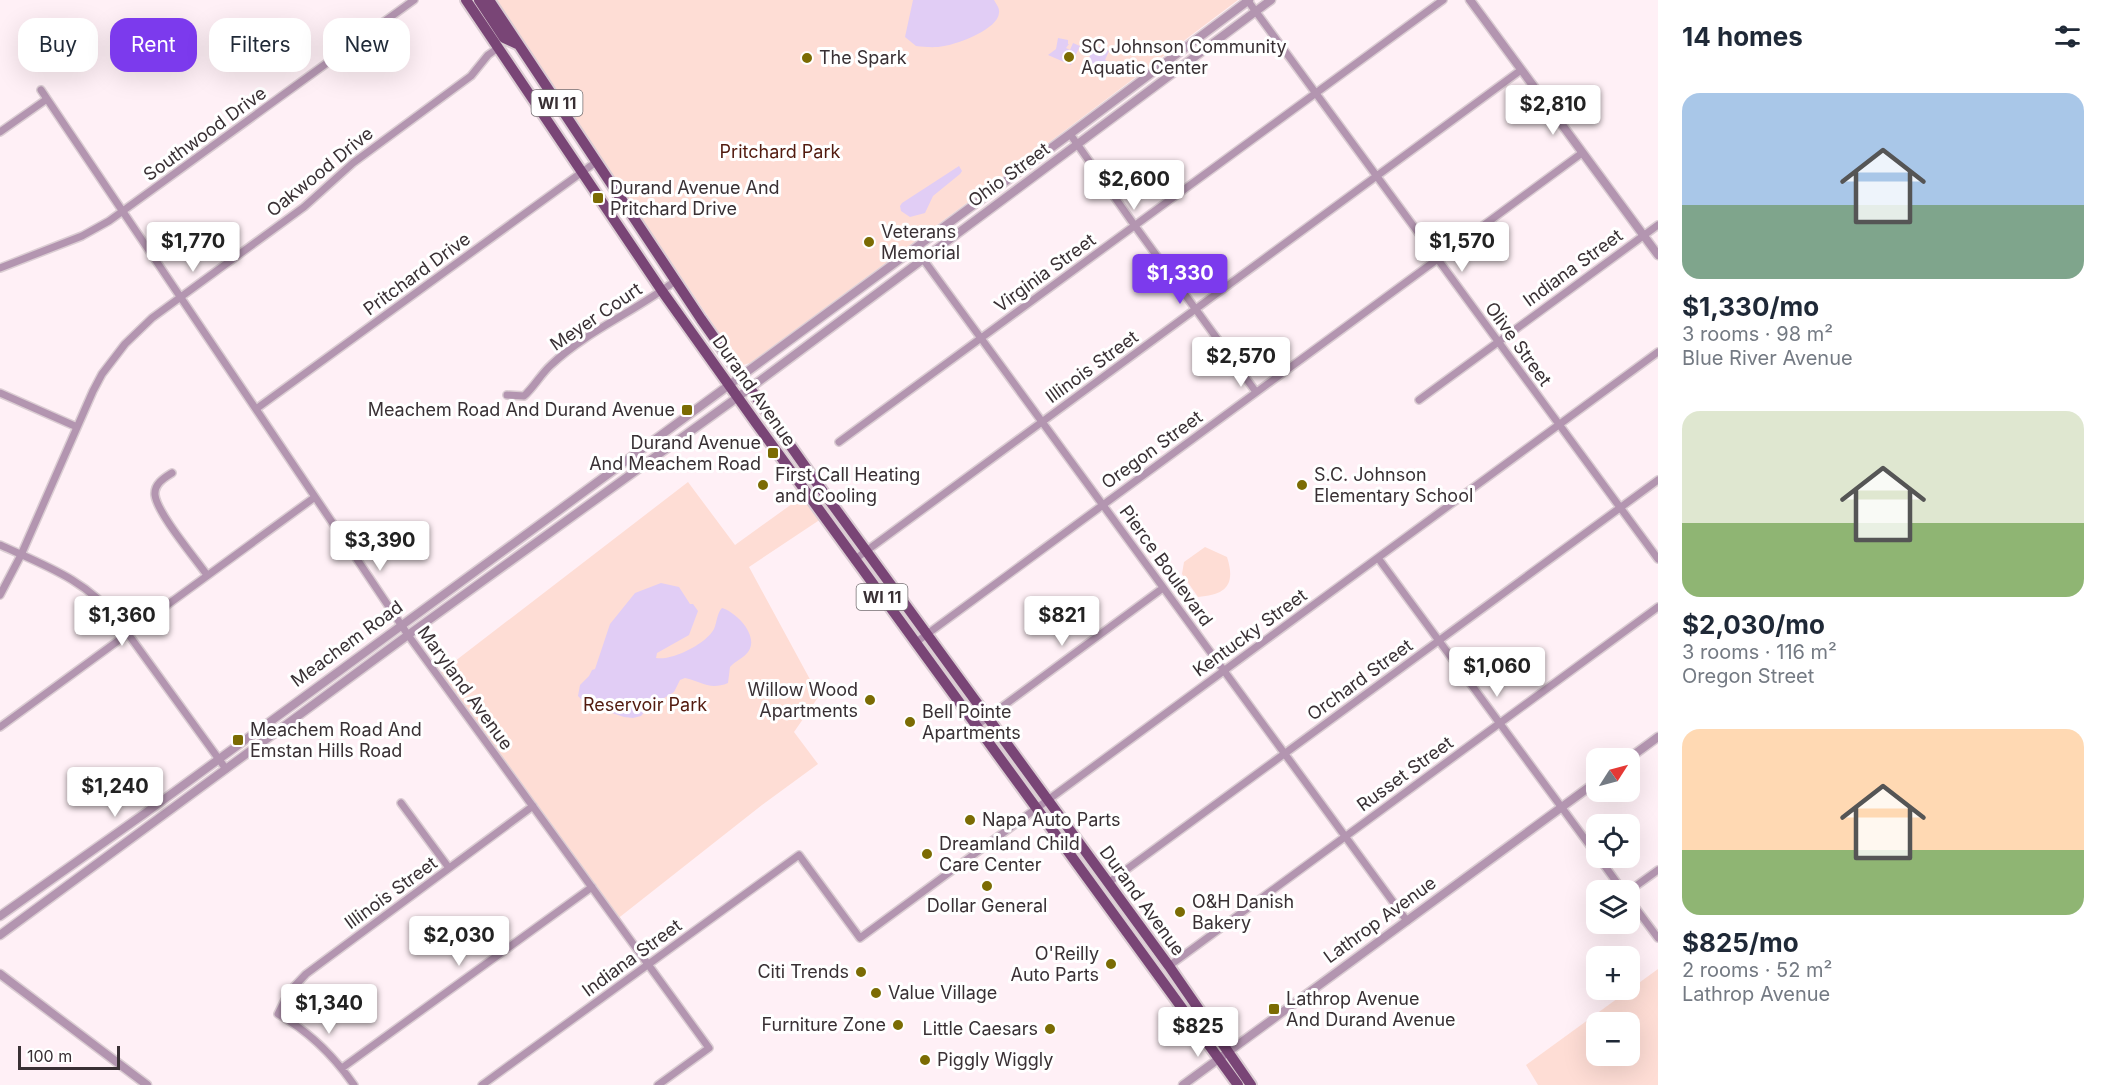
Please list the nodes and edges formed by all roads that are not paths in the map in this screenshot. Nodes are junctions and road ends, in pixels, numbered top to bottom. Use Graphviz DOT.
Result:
graph roads {
  1 [pos="414,0"];
  2 [pos="466,0"];
  3 [pos="478,0"];
  4 [pos="489,0"];
  5 [pos="1248,0"];
  6 [pos="1271,0"];
  7 [pos="1443,0"];
  8 [pos="1470,0"];
  9 [pos="1256,11"];
  10 [pos="518,45"];
  11 [pos="498,48"];
  12 [pos="1521,70"];
  13 [pos="41,90"];
  14 [pos="1315,94"];
  15 [pos="47,99"];
  16 [pos="0,132"];
  17 [pos="1070,134"];
  18 [pos="1078,145"];
  19 [pos="1582,153"];
  20 [pos="596,162"];
  21 [pos="582,172"];
  22 [pos="1376,177"];
  23 [pos="123,212"];
  24 [pos="1658,225"];
  25 [pos="1135,226"];
  26 [pos="1643,236"];
  27 [pos="1658,255"];
  28 [pos="923,259"];
  29 [pos="1437,259"];
  30 [pos="0,268"];
  31 [pos="675,281"];
  32 [pos="662,291"];
  33 [pos="180,298"];
  34 [pos="1196,309"];
  35 [pos="981,339"];
  36 [pos="1498,342"];
  37 [pos="1658,352"];
  38 [pos="741,376"];
  39 [pos="729,385"];
  40 [pos="750,388"];
  41 [pos="1256,392"];
  42 [pos="0,393"];
  43 [pos="507,395"];
  44 [pos="738,397"];
  45 [pos="1419,400"];
  46 [pos="256,410"];
  47 [pos="1042,422"];
  48 [pos="1559,425"];
  49 [pos="77,427"];
  50 [pos="839,442"];
  51 [pos="636,453"];
  52 [pos="645,464"];
  53 [pos="171,473"];
  54 [pos="1658,480"];
  55 [pos="315,497"];
  56 [pos="1102,505"];
  57 [pos="1620,508"];
  58 [pos="558,511"];
  59 [pos="567,522"];
  60 [pos="0,545"];
  61 [pos="866,551"];
  62 [pos="21,555"];
  63 [pos="1378,558"];
  64 [pos="1658,559"];
  65 [pos="854,560"];
  66 [pos="474,573"];
  67 [pos="207,575"];
  68 [pos="481,583"];
  69 [pos="1163,588"];
  70 [pos="0,595"];
  71 [pos="1658,607"];
  72 [pos="401,626"];
  73 [pos="128,634"];
  74 [pos="927,634"];
  75 [pos="408,635"];
  76 [pos="1439,640"];
  77 [pos="915,643"];
  78 [pos="1224,671"];
  79 [pos="305,696"];
  80 [pos="313,705"];
  81 [pos="987,717"];
  82 [pos="1500,723"];
  83 [pos="976,726"];
  84 [pos="0,727"];
  85 [pos="1658,737"];
  86 [pos="1640,750"];
  87 [pos="1285,753"];
  88 [pos="218,759"];
  89 [pos="226,769"];
  90 [pos="1586,789"];
  91 [pos="1047,800"];
  92 [pos="401,803"];
  93 [pos="533,806"];
  94 [pos="1562,807"];
  95 [pos="1037,809"];
  96 [pos="144,814"];
  97 [pos="151,824"];
  98 [pos="1346,836"];
  99 [pos="1586,840"];
  100 [pos="799,855"];
  101 [pos="449,868"];
  102 [pos="1658,870"];
  103 [pos="63,871"];
  104 [pos="71,882"];
  105 [pos="1108,883"];
  106 [pos="1640,883"];
  107 [pos="592,887"];
  108 [pos="1640,913"];
  109 [pos="0,916"];
  110 [pos="1407,921"];
  111 [pos="0,922"];
  112 [pos="3,933"];
  113 [pos="1658,938"];
  114 [pos="1147,958"];
  115 [pos="648,964"];
  116 [pos="1169,966"];
  117 [pos="1,975"];
  118 [pos="1224,1055"];
  119 [pos="342,1068"];
  120 [pos="147,1085"];
  121 [pos="354,1085"];
  122 [pos="483,1085"];
  123 [pos="658,1085"];
  124 [pos="1183,1085"];
  125 [pos="1238,1085"];
  126 [pos="1251,1085"];
  1 -- 23 [label="street, Southwood Drive"];
  2 -- 11 [label="main road, Durand Avenue / WI 11"];
  3 -- 10 [label="main road"];
  4 -- 10 [label="main road, Durand Avenue / WI 11"];
  5 -- 9 [label="street, Olive Street"];
  5 -- 17 [label="street, Ohio Street"];
  6 -- 9 [label="street, Ohio Street"];
  7 -- 14 [label="street, Virginia Street"];
  8 -- 12 [label="street"];
  9 -- 14 [label="street, Olive Street"];
  9 -- 18 [label="street, Ohio Street"];
  10 -- 20 [label="main road, Durand Avenue / WI 11"];
  11 -- 21 [label="main road, Durand Avenue / WI 11"];
  11 -- 33 [label="street, Oakwood Drive"];
  12 -- 19 [label="street"];
  12 -- 22 [label="street, Illinois Street"];
  13 -- 15 [label="street, Maryland Avenue"];
  14 -- 22 [label="street, Olive Street"];
  14 -- 25 [label="street, Virginia Street"];
  15 -- 16 [label="street"];
  15 -- 23 [label="street, Maryland Avenue"];
  17 -- 18 [label="street"];
  17 -- 38 [label="street, Ohio Street"];
  18 -- 25 [label="street"];
  18 -- 28 [label="street, Ohio Street"];
  19 -- 26 [label="street"];
  19 -- 29 [label="street, Oregon Street"];
  20 -- 21 [label="street, Pritchard Drive"];
  20 -- 31 [label="main road, Durand Avenue / WI 11"];
  21 -- 32 [label="main road, Durand Avenue / WI 11"];
  21 -- 46 [label="street, Pritchard Drive"];
  22 -- 29 [label="street, Olive Street"];
  22 -- 34 [label="street, Illinois Street"];
  23 -- 30 [label="street, Southwood Drive"];
  23 -- 33 [label="street, Maryland Avenue"];
  24 -- 26 [label="street, Indiana Street"];
  25 -- 34 [label="street"];
  25 -- 35 [label="street, Virginia Street"];
  26 -- 27 [label="street"];
  26 -- 36 [label="street, Indiana Street"];
  28 -- 35 [label="street, Pierce Boulevard"];
  28 -- 40 [label="street, Ohio Street"];
  29 -- 36 [label="street, Olive Street"];
  29 -- 41 [label="street, Oregon Street"];
  31 -- 32 [label="street, Meyer Court"];
  31 -- 38 [label="main road, Durand Avenue / WI 11"];
  32 -- 39 [label="main road, Durand Avenue / WI 11"];
  32 -- 43 [label="street, Meyer Court"];
  33 -- 46 [label="street, Maryland Avenue"];
  33 -- 49 [label="street, Oakwood Drive"];
  34 -- 41 [label="street"];
  34 -- 47 [label="street, Illinois Street"];
  35 -- 47 [label="street, Pierce Boulevard"];
  35 -- 50 [label="street, Virginia Street"];
  36 -- 45 [label="street, Indiana Street"];
  36 -- 48 [label="street, Olive Street"];
  37 -- 48 [label="street, Kentucky Street"];
  38 -- 39 [label="street, Meachem Road"];
  38 -- 40 [label="main road, Durand Avenue / WI 11"];
  39 -- 44 [label="main road, Durand Avenue / WI 11"];
  39 -- 51 [label="street, Meachem Road"];
  40 -- 44 [label="street, Ohio Street"];
  40 -- 61 [label="main road, Durand Avenue / WI 11"];
  41 -- 56 [label="street, Oregon Street"];
  42 -- 49 [label="street"];
  44 -- 52 [label="street, Meachem Road"];
  44 -- 65 [label="main road, Durand Avenue / WI 11"];
  46 -- 55 [label="street, Maryland Avenue"];
  47 -- 56 [label="street, Pierce Boulevard"];
  47 -- 61 [label="street, Illinois Street"];
  48 -- 57 [label="street, Olive Street"];
  48 -- 63 [label="street, Kentucky Street"];
  49 -- 62 [label="street, Oakwood Drive"];
  51 -- 52 [label="street"];
  51 -- 58 [label="street, Meachem Road"];
  52 -- 59 [label="street, Meachem Road"];
  53 -- 67 [label="street"];
  54 -- 57 [label="street, Orchard Street"];
  55 -- 67 [label="street"];
  55 -- 72 [label="street, Maryland Avenue"];
  56 -- 69 [label="street, Pierce Boulevard"];
  56 -- 74 [label="street, Oregon Street"];
  57 -- 64 [label="street, Olive Street"];
  57 -- 76 [label="street, Orchard Street"];
  58 -- 59 [label="street"];
  58 -- 66 [label="street, Meachem Road"];
  59 -- 68 [label="street, Meachem Road"];
  60 -- 62 [label="street"];
  61 -- 65 [label="street, Illinois Street"];
  61 -- 74 [label="main road, Durand Avenue / WI 11"];
  62 -- 70 [label="street, Oakwood Drive"];
  62 -- 73 [label="street"];
  63 -- 76 [label="street"];
  63 -- 78 [label="street, Kentucky Street"];
  65 -- 77 [label="main road, Durand Avenue / WI 11"];
  66 -- 68 [label="street"];
  66 -- 72 [label="street, Meachem Road"];
  67 -- 73 [label="street"];
  68 -- 75 [label="street, Meachem Road"];
  69 -- 78 [label="street, Pierce Boulevard"];
  69 -- 81 [label="street"];
  71 -- 82 [label="street, Russet Street"];
  72 -- 75 [label="street, Maryland Avenue"];
  72 -- 79 [label="street, Meachem Road"];
  73 -- 84 [label="street"];
  73 -- 88 [label="street"];
  74 -- 77 [label="street, Oregon Street"];
  74 -- 81 [label="main road, Durand Avenue / WI 11"];
  75 -- 80 [label="street, Meachem Road"];
  75 -- 93 [label="street, Maryland Avenue"];
  76 -- 82 [label="street"];
  76 -- 87 [label="street, Orchard Street"];
  77 -- 83 [label="main road, Durand Avenue / WI 11"];
  78 -- 87 [label="street, Pierce Boulevard"];
  78 -- 91 [label="street, Kentucky Street"];
  79 -- 80 [label="street"];
  79 -- 88 [label="street, Meachem Road"];
  80 -- 89 [label="street, Meachem Road"];
  81 -- 83 [label="street"];
  81 -- 91 [label="main road, Durand Avenue / WI 11"];
  82 -- 94 [label="street"];
  82 -- 98 [label="street, Russet Street"];
  83 -- 95 [label="main road, Durand Avenue / WI 11"];
  85 -- 86 [label="street"];
  87 -- 98 [label="street, Pierce Boulevard"];
  87 -- 105 [label="street, Orchard Street"];
  88 -- 89 [label="street"];
  88 -- 96 [label="street, Meachem Road"];
  89 -- 97 [label="street, Meachem Road"];
  90 -- 94 [label="street, Lathrop Avenue"];
  91 -- 95 [label="street, Kentucky Street"];
  91 -- 105 [label="main road, Durand Avenue / WI 11"];
  92 -- 101 [label="street"];
  93 -- 101 [label="street, Illinois Street"];
  93 -- 107 [label="street, Maryland Avenue"];
  94 -- 99 [label="street"];
  94 -- 110 [label="street, Lathrop Avenue"];
  95 -- 100 [label="street, Kentucky Street"];
  95 -- 114 [label="main road, Durand Avenue / WI 11"];
  96 -- 97 [label="street"];
  96 -- 103 [label="street, Meachem Road"];
  97 -- 104 [label="street, Meachem Road"];
  98 -- 110 [label="street, Pierce Boulevard"];
  98 -- 116 [label="street, Russet Street"];
  100 -- 115 [label="street, Indiana Street"];
  101 -- 119 [label="street, Illinois Street"];
  102 -- 106 [label="street"];
  103 -- 104 [label="street"];
  103 -- 109 [label="street, Meachem Road"];
  104 -- 112 [label="street, Meachem Road"];
  105 -- 116 [label="main road, Durand Avenue / WI 11"];
  107 -- 115 [label="street, Maryland Avenue"];
  107 -- 119 [label="street"];
  108 -- 113 [label="street"];
  110 -- 118 [label="street, Lathrop Avenue"];
  111 -- 112 [label="street"];
  114 -- 116 [label="main road"];
  114 -- 118 [label="main road, Durand Avenue / WI 11"];
  115 -- 122 [label="street, Indiana Street"];
  115 -- 123 [label="street, Maryland Avenue"];
  116 -- 118 [label="main road, Durand Avenue / WI 11"];
  117 -- 120 [label="street"];
  118 -- 124 [label="street, Lathrop Avenue"];
  118 -- 125 [label="main road, Durand Avenue / WI 11"];
  118 -- 126 [label="main road, Durand Avenue / WI 11"];
  119 -- 121 [label="street"];
}
